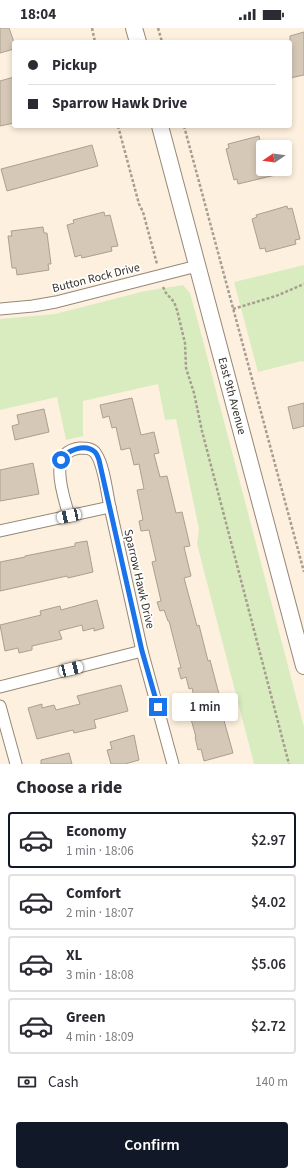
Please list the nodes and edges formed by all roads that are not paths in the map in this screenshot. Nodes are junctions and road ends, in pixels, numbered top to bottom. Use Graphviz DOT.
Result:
graph roads {
  1 [pos="134,28"];
  2 [pos="137,40"];
  3 [pos="161,128"];
  4 [pos="197,266"];
  5 [pos="0,309"];
  6 [pos="110,508"];
  7 [pos="69,516"];
  8 [pos="0,531"];
  9 [pos="142,651"];
  10 [pos="304,666"];
  11 [pos="0,687"];
  12 [pos="0,706"];
  13 [pos="16,764"];
  14 [pos="173,764"];
  1 -- 2 [label="main road"];
  3 -- 4 [label="main road, East 9th Avenue"];
  4 -- 5 [label="street, Button Rock Drive"];
  4 -- 10 [label="main road, East 9th Avenue"];
  6 -- 7 [label="street"];
  6 -- 7 [label="street, Sparrow Hawk Drive"];
  6 -- 9 [label="street, Sparrow Hawk Drive"];
  7 -- 8 [label="street"];
  9 -- 11 [label="street"];
  9 -- 14 [label="street, Sparrow Hawk Drive"];
  12 -- 13 [label="street"];
}
